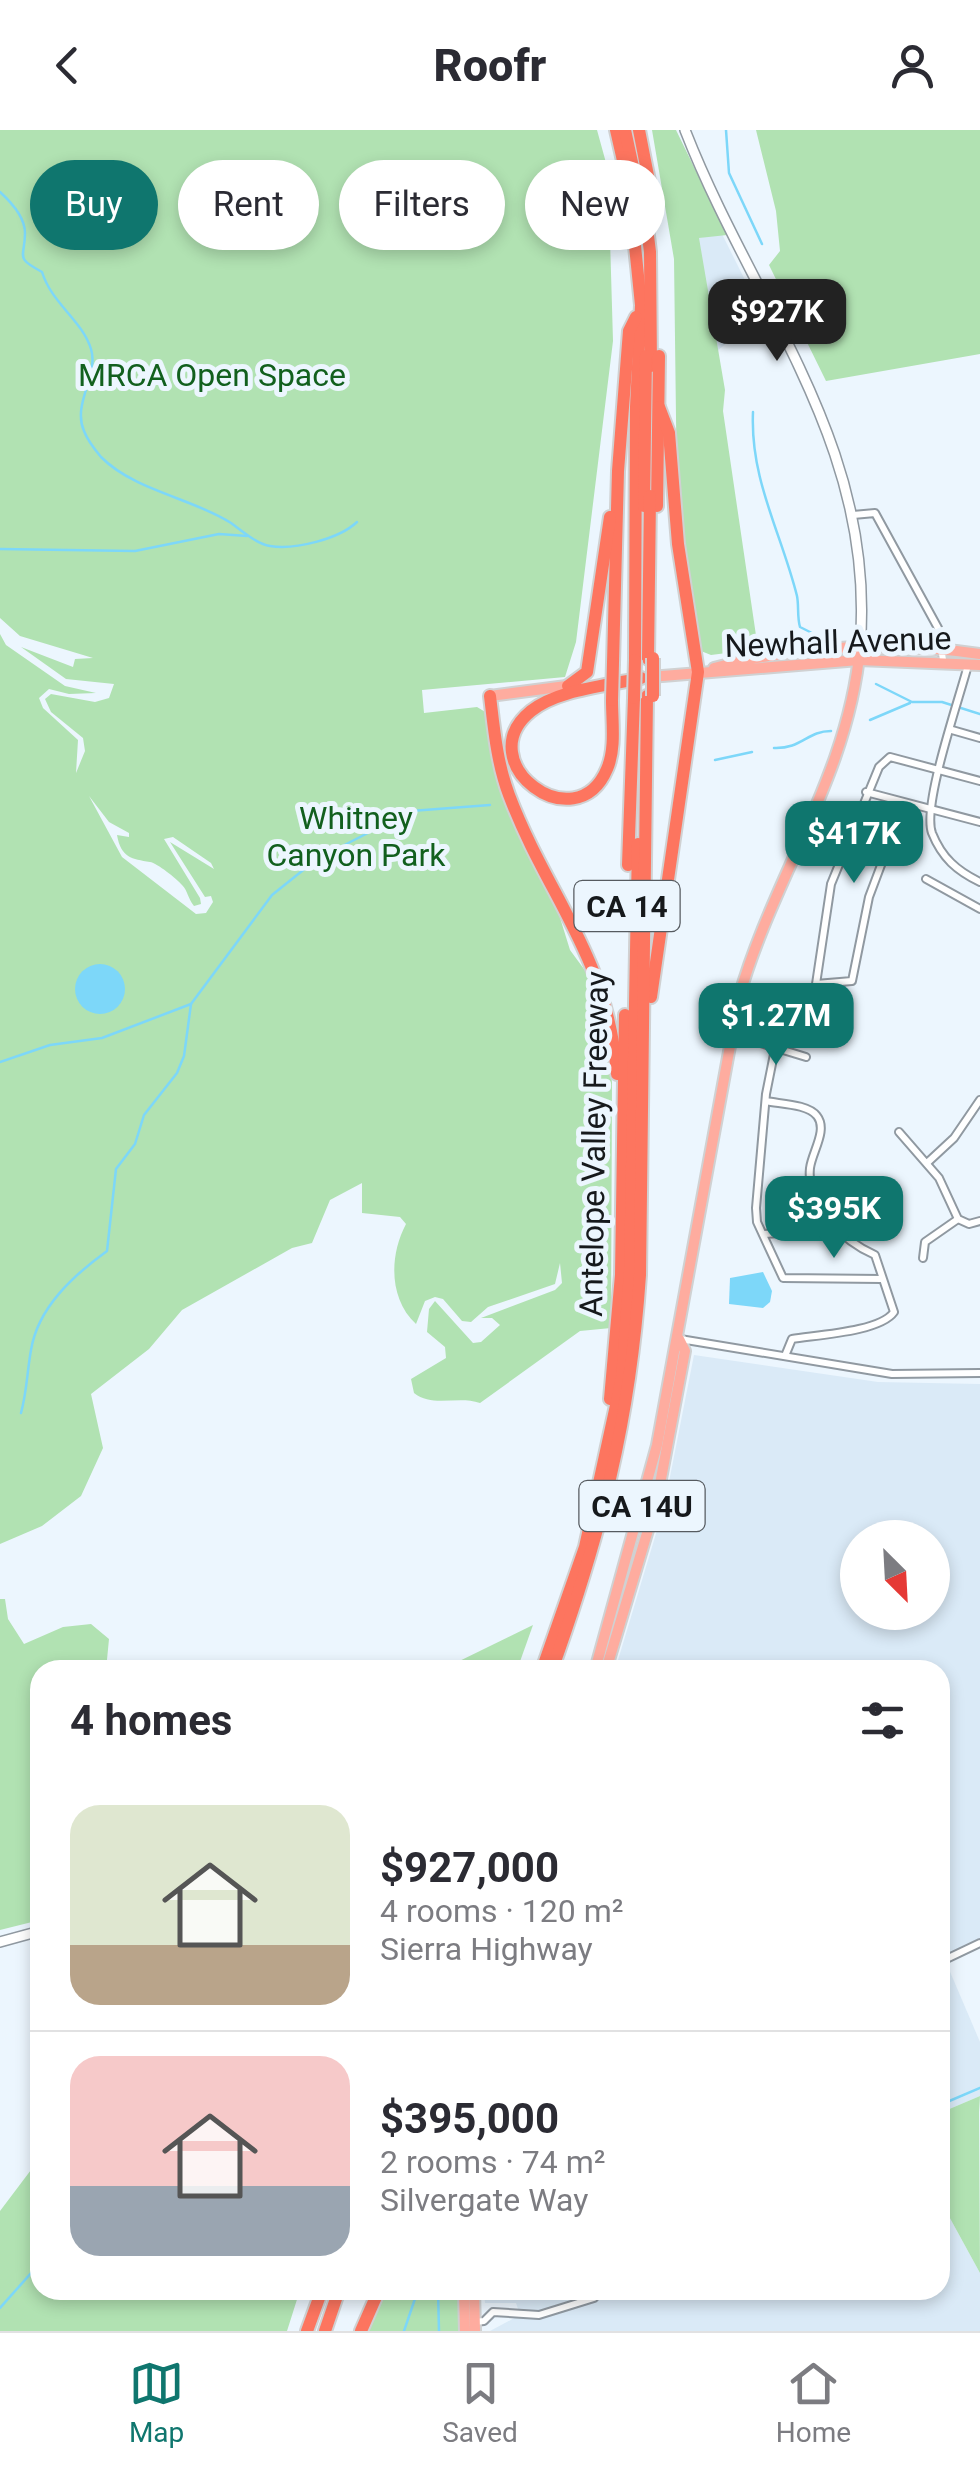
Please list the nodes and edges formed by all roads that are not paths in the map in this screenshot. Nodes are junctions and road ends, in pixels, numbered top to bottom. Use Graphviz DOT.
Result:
graph roads {
  1 [pos="616,130"];
  2 [pos="628,130"];
  3 [pos="639,130"];
  4 [pos="685,130"];
  5 [pos="641,305"];
  6 [pos="659,407"];
  7 [pos="618,470"];
  8 [pos="852,515"];
  9 [pos="860,647"];
  10 [pos="940,648"];
  11 [pos="644,659"];
  12 [pos="908,659"];
  13 [pos="858,660"];
  14 [pos="943,660"];
  15 [pos="977,660"];
  16 [pos="698,672"];
  17 [pos="642,678"];
  18 [pos="568,686"];
  19 [pos="490,696"];
  20 [pos="644,697"];
  21 [pos="952,730"];
  22 [pos="980,738"];
  23 [pos="938,770"];
  24 [pos="980,781"];
  25 [pos="866,792"];
  26 [pos="904,804"];
  27 [pos="931,810"];
  28 [pos="980,822"];
  29 [pos="926,880"];
  30 [pos="980,882"];
  31 [pos="980,909"];
  32 [pos="649,1008"];
  33 [pos="757,1042"];
  34 [pos="774,1049"];
  35 [pos="806,1057"];
  36 [pos="980,1100"];
  37 [pos="766,1101"];
  38 [pos="624,1114"];
  39 [pos="899,1132"];
  40 [pos="927,1163"];
  41 [pos="958,1219"];
  42 [pos="980,1221"];
  43 [pos="830,1223"];
  44 [pos="763,1234"];
  45 [pos="923,1258"];
  46 [pos="882,1279"];
  47 [pos="632,1322"];
  48 [pos="679,1339"];
  49 [pos="785,1356"];
  50 [pos="980,1373"];
  51 [pos="625,1383"];
  52 [pos="541,1660"];
  53 [pos="555,1660"];
  54 [pos="564,1660"];
  55 [pos="598,1660"];
  56 [pos="609,1660"];
  57 [pos="30,1934"];
  58 [pos="0,1942"];
  59 [pos="980,1943"];
  60 [pos="950,1957"];
  61 [pos="313,2300"];
  62 [pos="332,2300"];
  63 [pos="375,2300"];
  64 [pos="464,2300"];
  65 [pos="474,2300"];
  66 [pos="586,2300"];
  67 [pos="475,2326"];
  68 [pos="304,2331"];
  69 [pos="321,2331"];
  70 [pos="361,2331"];
  71 [pos="465,2331"];
  1 -- 5 [label="highway, Antelope Valley Freeway / CA 14"];
  2 -- 11 [label="highway"];
  3 -- 6 [label="highway, Antelope Valley Freeway / CA 14"];
  4 -- 8 [label="main road"];
  5 -- 7 [label="highway"];
  5 -- 11 [label="highway, Antelope Valley Freeway / CA 14"];
  6 -- 11 [label="highway, Antelope Valley Freeway / CA 14"];
  6 -- 16 [label="highway"];
  7 -- 17 [label="highway, bridge"];
  7 -- 18 [label="highway"];
  8 -- 9 [label="main road"];
  8 -- 10 [label="street"];
  9 -- 10 [label="main road, Newhall Avenue"];
  9 -- 13 [label="main road"];
  9 -- 16 [label="main road, Newhall Avenue"];
  10 -- 12 [label="street"];
  10 -- 14 [label="street"];
  10 -- 15 [label="main road, Newhall Avenue"];
  11 -- 20 [label="highway, Antelope Valley Freeway / CA 14, bridge"];
  12 -- 13 [label="main road, Newhall Avenue"];
  12 -- 14 [label="main road, Newhall Avenue"];
  13 -- 16 [label="main road, Newhall Avenue"];
  13 -- 48 [label="main road, CA 14U"];
  14 -- 15 [label="main road, Newhall Avenue"];
  15 -- 21 [label="street"];
  16 -- 17 [label="main road, Newhall Avenue"];
  16 -- 32 [label="highway"];
  17 -- 18 [label="main road, Newhall Avenue"];
  18 -- 19 [label="main road, Newhall Avenue"];
  19 -- 38 [label="highway"];
  20 -- 32 [label="highway, Antelope Valley Freeway / CA 14"];
  20 -- 38 [label="highway, Antelope Valley Freeway / CA 14"];
  20 -- 47 [label="highway"];
  21 -- 22 [label="street"];
  21 -- 23 [label="street"];
  23 -- 24 [label="street"];
  23 -- 25 [label="street"];
  23 -- 27 [label="street"];
  25 -- 26 [label="street"];
  25 -- 26 [label="street"];
  26 -- 27 [label="street"];
  27 -- 28 [label="street"];
  27 -- 30 [label="street"];
  29 -- 31 [label="street"];
  32 -- 47 [label="highway, Antelope Valley Freeway / CA 14"];
  33 -- 34 [label="street"];
  34 -- 35 [label="street"];
  34 -- 37 [label="street"];
  36 -- 40 [label="street"];
  37 -- 43 [label="street"];
  37 -- 44 [label="street"];
  38 -- 47 [label="highway, Antelope Valley Freeway / CA 14"];
  39 -- 40 [label="street"];
  40 -- 41 [label="street"];
  41 -- 42 [label="street"];
  41 -- 45 [label="street"];
  43 -- 44 [label="street"];
  43 -- 46 [label="street"];
  44 -- 46 [label="street"];
  46 -- 49 [label="street"];
  47 -- 51 [label="highway, Antelope Valley Freeway / CA 14"];
  47 -- 51 [label="highway, Antelope Valley Freeway / CA 14"];
  48 -- 49 [label="street"];
  48 -- 55 [label="main road, CA 14U"];
  48 -- 56 [label="main road, CA 14U"];
  49 -- 50 [label="street"];
  51 -- 52 [label="highway, Antelope Valley Freeway / CA 14"];
  51 -- 53 [label="highway"];
  51 -- 54 [label="highway, Antelope Valley Freeway / CA 14"];
  57 -- 58 [label="main road"];
  59 -- 60 [label="street"];
  61 -- 68 [label="highway"];
  62 -- 69 [label="highway"];
  63 -- 70 [label="highway"];
  64 -- 71 [label="main road"];
  65 -- 67 [label="main road"];
  66 -- 67 [label="street"];
}
